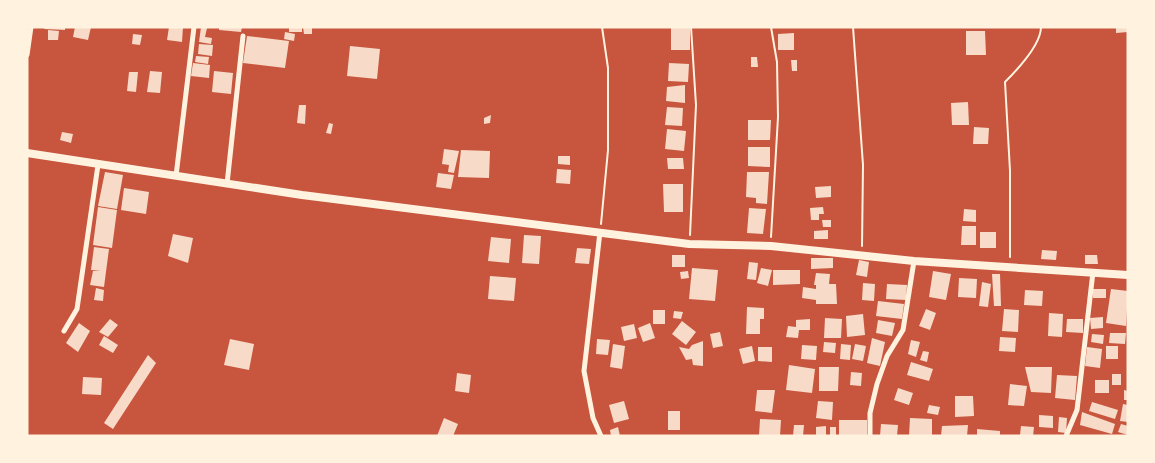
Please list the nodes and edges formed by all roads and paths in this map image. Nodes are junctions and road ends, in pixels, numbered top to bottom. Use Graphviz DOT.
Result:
graph roads {
  1 [pos="31,27"];
  2 [pos="194,27"];
  3 [pos="602,27"];
  4 [pos="691,27"];
  5 [pos="771,27"];
  6 [pos="853,27"];
  7 [pos="1041,27"];
  8 [pos="243,36"];
  9 [pos="27,55"];
  10 [pos="27,153"];
  11 [pos="98,165"];
  12 [pos="176,176"];
  13 [pos="228,184"];
  14 [pos="600,232"];
  15 [pos="689,244"];
  16 [pos="771,246"];
  17 [pos="862,255"];
  18 [pos="914,261"];
  19 [pos="1010,266"];
  20 [pos="1093,272"];
  21 [pos="1128,275"];
  22 [pos="64,331"];
  23 [pos="601,436"];
  24 [pos="870,436"];
  25 [pos="1066,436"];
  1 -- 9 [label="street"];
  2 -- 12 [label="street"];
  3 -- 14 [label="path"];
  4 -- 15 [label="path"];
  5 -- 16 [label="path"];
  6 -- 17 [label="path"];
  7 -- 19 [label="path"];
  8 -- 13 [label="street"];
  10 -- 11 [label="main road"];
  11 -- 12 [label="main road"];
  11 -- 22 [label="street"];
  12 -- 13 [label="main road"];
  13 -- 14 [label="main road"];
  14 -- 15 [label="main road"];
  14 -- 23 [label="street"];
  15 -- 16 [label="main road"];
  16 -- 17 [label="main road"];
  17 -- 18 [label="main road"];
  18 -- 19 [label="main road"];
  18 -- 24 [label="street"];
  19 -- 20 [label="main road"];
  20 -- 21 [label="main road"];
  20 -- 25 [label="street"];
}
